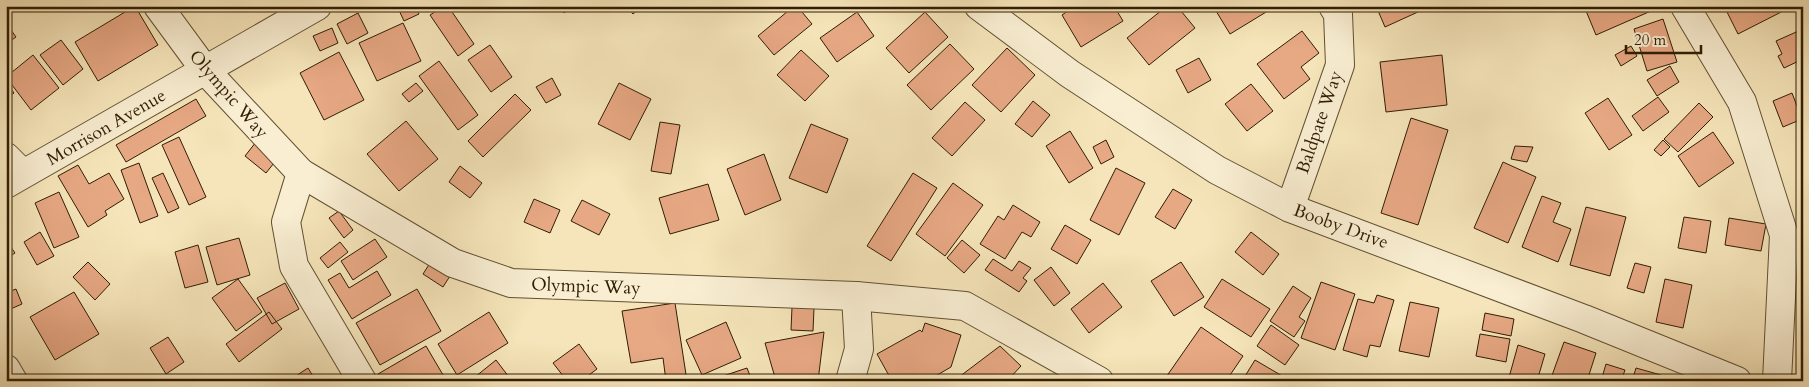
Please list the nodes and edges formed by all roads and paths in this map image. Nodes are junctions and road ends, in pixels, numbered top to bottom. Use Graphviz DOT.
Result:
graph roads {
  1 [pos="158,6"];
  2 [pos="317,6"];
  3 [pos="979,6"];
  4 [pos="1333,6"];
  5 [pos="1686,6"];
  6 [pos="205,70"];
  7 [pos="12,171"];
  8 [pos="301,173"];
  9 [pos="1290,208"];
  10 [pos="1793,232"];
  11 [pos="856,296"];
  12 [pos="6,370"];
  13 [pos="13,381"];
  14 [pos="362,381"];
  15 [pos="850,381"];
  16 [pos="1099,381"];
  17 [pos="1737,381"];
  18 [pos="1777,381"];
  1 -- 6 [label="street, Olympic Way"];
  2 -- 6 [label="street, Morrison Avenue"];
  3 -- 9 [label="street, Booby Drive"];
  4 -- 9 [label="street, Baldpate Way"];
  5 -- 10 [label="street"];
  6 -- 7 [label="street, Morrison Avenue"];
  6 -- 8 [label="street, Olympic Way"];
  8 -- 11 [label="street, Olympic Way"];
  8 -- 14 [label="street"];
  9 -- 17 [label="street, Booby Drive"];
  10 -- 18 [label="street"];
  11 -- 15 [label="street"];
  11 -- 16 [label="street, Olympic Way"];
  12 -- 13 [label="street"];
}
